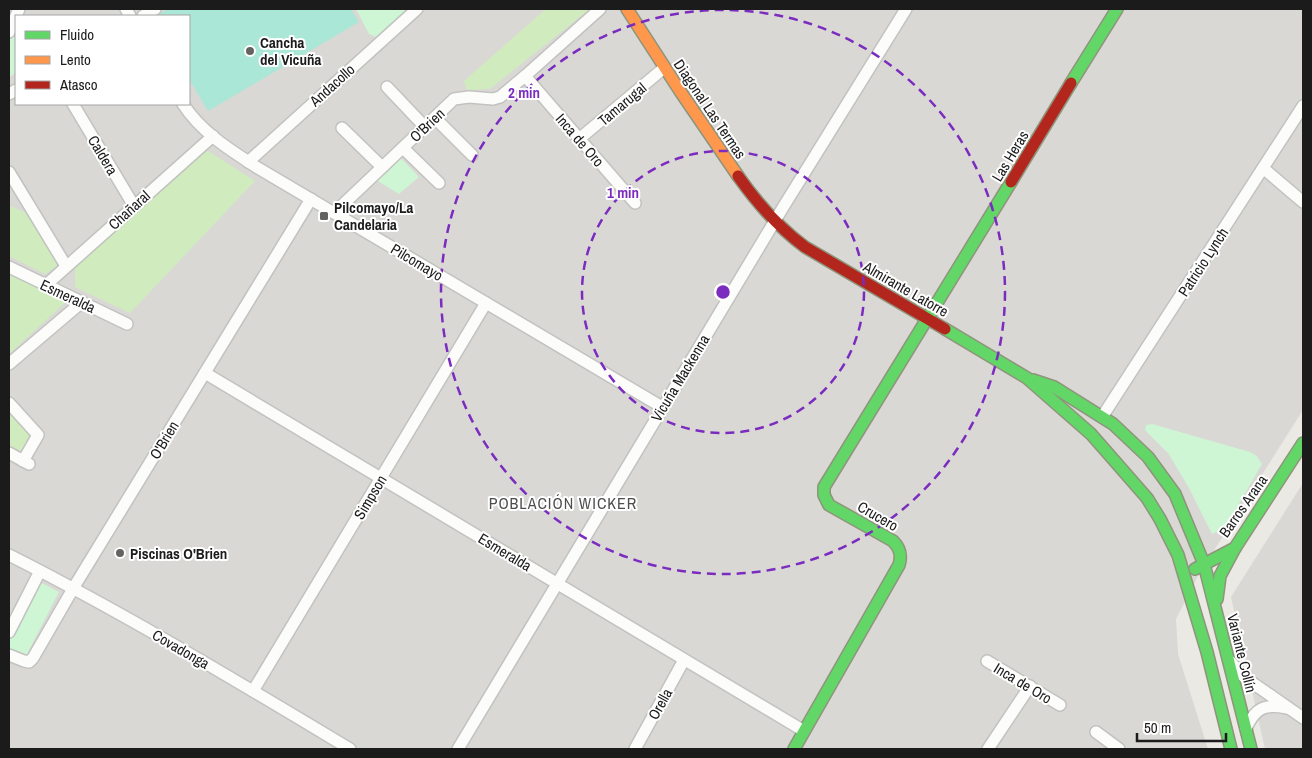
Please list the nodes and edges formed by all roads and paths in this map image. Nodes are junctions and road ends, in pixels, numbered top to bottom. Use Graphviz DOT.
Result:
graph roads {
  1 [pos="417,9"];
  2 [pos="600,9"];
  3 [pos="627,9"];
  4 [pos="906,9"];
  5 [pos="1117,9"];
  6 [pos="15,20"];
  7 [pos="9,32"];
  8 [pos="664,68"];
  9 [pos="525,76"];
  10 [pos="387,87"];
  11 [pos="74,105"];
  12 [pos="184,105"];
  13 [pos="1303,106"];
  14 [pos="434,118"];
  15 [pos="425,127"];
  16 [pos="342,128"];
  17 [pos="212,136"];
  18 [pos="579,139"];
  19 [pos="403,148"];
  20 [pos="472,155"];
  21 [pos="248,162"];
  22 [pos="382,167"];
  23 [pos="1263,168"];
  24 [pos="9,172"];
  25 [pos="439,183"];
  26 [pos="311,200"];
  27 [pos="1303,202"];
  28 [pos="635,203"];
  29 [pos="134,206"];
  30 [pos="334,213"];
  31 [pos="774,221"];
  32 [pos="66,266"];
  33 [pos="9,267"];
  34 [pos="46,285"];
  35 [pos="82,302"];
  36 [pos="486,303"];
  37 [pos="928,319"];
  38 [pos="127,324"];
  39 [pos="9,364"];
  40 [pos="205,373"];
  41 [pos="1027,378"];
  42 [pos="9,403"];
  43 [pos="662,407"];
  44 [pos="1102,417"];
  45 [pos="1303,443"];
  46 [pos="9,453"];
  47 [pos="381,478"];
  48 [pos="1235,548"];
  49 [pos="9,555"];
  50 [pos="1204,564"];
  51 [pos="40,570"];
  52 [pos="1185,574"];
  53 [pos="558,584"];
  54 [pos="74,588"];
  55 [pos="1218,619"];
  56 [pos="9,632"];
  57 [pos="9,655"];
  58 [pos="1227,656"];
  59 [pos="684,660"];
  60 [pos="986,661"];
  61 [pos="1030,686"];
  62 [pos="253,691"];
  63 [pos="1060,705"];
  64 [pos="1290,709"];
  65 [pos="1303,718"];
  66 [pos="1246,728"];
  67 [pos="804,731"];
  68 [pos="1096,732"];
  69 [pos="350,749"];
  70 [pos="458,749"];
  71 [pos="635,749"];
  72 [pos="794,749"];
  73 [pos="988,749"];
  74 [pos="1119,749"];
  75 [pos="1231,749"];
  76 [pos="1251,749"];
  1 -- 21 [label="street, Andacollo"];
  2 -- 9 [label="street"];
  3 -- 8 [label="main road, Diagonal Las Termas"];
  4 -- 31 [label="street, Vicuña Mackenna"];
  5 -- 37 [label="main road, Las Heras"];
  6 -- 7 [label="street"];
  8 -- 18 [label="street, Tamarugal"];
  8 -- 31 [label="main road, Diagonal Las Termas"];
  9 -- 14 [label="street, O'Brien"];
  9 -- 18 [label="street, Inca de Oro"];
  10 -- 15 [label="street"];
  11 -- 29 [label="street, Caldera"];
  12 -- 17 [label="street, Pilcomayo"];
  13 -- 23 [label="street, Patricio Lynch"];
  14 -- 15 [label="street, O'Brien"];
  14 -- 20 [label="street"];
  15 -- 19 [label="street, O'Brien"];
  16 -- 22 [label="street"];
  17 -- 21 [label="street, Pilcomayo"];
  17 -- 29 [label="street, Chañaral"];
  18 -- 28 [label="street, Inca de Oro"];
  19 -- 22 [label="street, O'Brien"];
  19 -- 25 [label="street"];
  21 -- 26 [label="street, Pilcomayo"];
  22 -- 30 [label="street, O'Brien"];
  23 -- 27 [label="street"];
  23 -- 44 [label="street, Patricio Lynch"];
  24 -- 32 [label="street"];
  26 -- 30 [label="street, Pilcomayo"];
  26 -- 40 [label="street, O'Brien"];
  29 -- 32 [label="street, Chañaral"];
  30 -- 36 [label="street, Pilcomayo"];
  31 -- 37 [label="main road, Almirante Latorre"];
  31 -- 43 [label="street, Vicuña Mackenna"];
  32 -- 34 [label="street, Chañaral"];
  33 -- 34 [label="street, Esmeralda"];
  34 -- 35 [label="street, Esmeralda"];
  35 -- 38 [label="street, Esmeralda"];
  35 -- 39 [label="street"];
  36 -- 43 [label="street, Pilcomayo"];
  36 -- 47 [label="street, Simpson"];
  37 -- 41 [label="main road, Almirante Latorre"];
  37 -- 67 [label="main road, Crucero"];
  40 -- 47 [label="street, Esmeralda"];
  40 -- 54 [label="street, O'Brien"];
  41 -- 44 [label="main road, Almirante Latorre"];
  41 -- 52 [label="main road, Almirante Latorre"];
  42 -- 46 [label="street"];
  43 -- 53 [label="street, Vicuña Mackenna"];
  44 -- 50 [label="main road, Almirante Latorre"];
  45 -- 48 [label="main road, Barros Arana"];
  47 -- 53 [label="street, Esmeralda"];
  47 -- 62 [label="street, Simpson"];
  48 -- 50 [label="main road, Barros Arana"];
  48 -- 55 [label="main road"];
  49 -- 51 [label="street, Covadonga"];
  50 -- 52 [label="main road, Barros Arana"];
  50 -- 55 [label="main road, Variante Collín"];
  51 -- 54 [label="street, Covadonga"];
  51 -- 56 [label="street"];
  52 -- 75 [label="main road"];
  53 -- 59 [label="street, Esmeralda"];
  53 -- 70 [label="street, Vicuña Mackenna"];
  54 -- 57 [label="street, O'Brien"];
  54 -- 62 [label="street, Covadonga"];
  55 -- 58 [label="main road, Variante Collín"];
  58 -- 64 [label="street"];
  58 -- 66 [label="main road, Variante Collín"];
  59 -- 67 [label="street, Esmeralda"];
  59 -- 71 [label="street, Orella"];
  60 -- 61 [label="street, Inca de Oro"];
  61 -- 63 [label="street, Inca de Oro"];
  61 -- 73 [label="street"];
  62 -- 69 [label="street, Covadonga"];
  64 -- 65 [label="street"];
  64 -- 66 [label="street"];
  66 -- 76 [label="main road, Variante Collín"];
  67 -- 72 [label="main road, Crucero"];
  68 -- 74 [label="street"];
}
